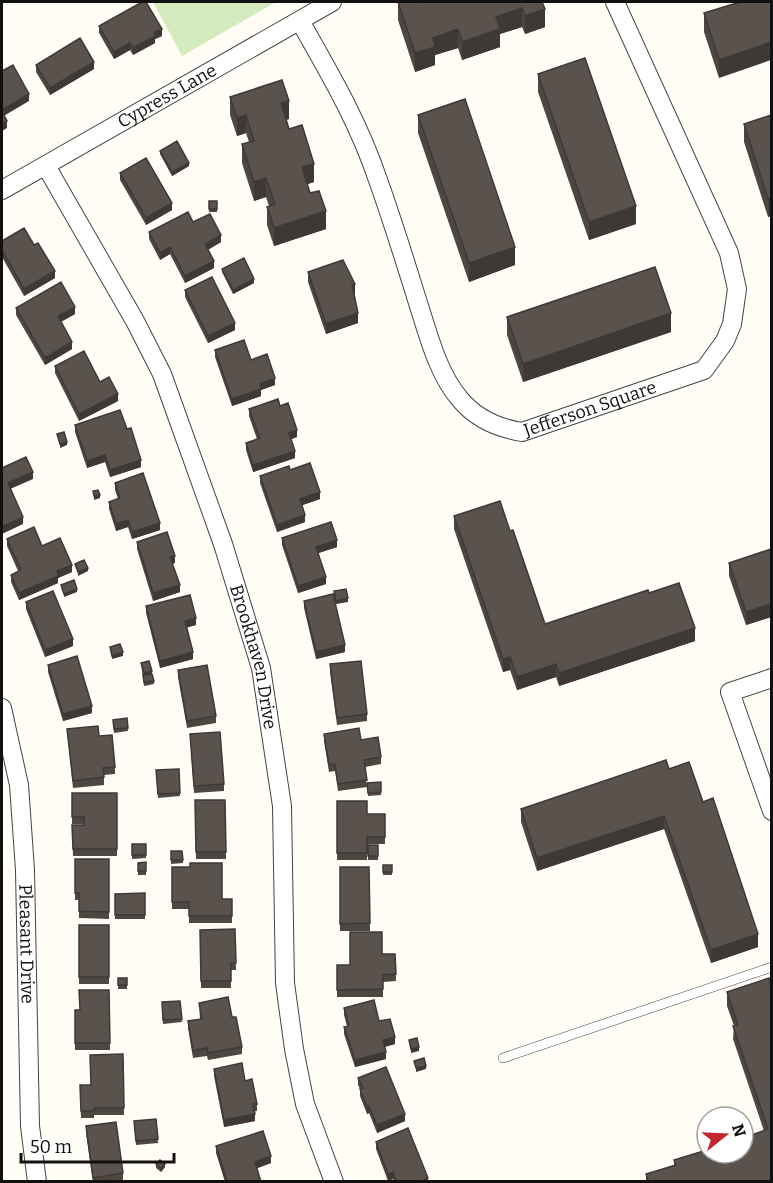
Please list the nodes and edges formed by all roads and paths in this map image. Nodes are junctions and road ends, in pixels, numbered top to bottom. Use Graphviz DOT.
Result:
graph roads {
  1 [pos="332,2"];
  2 [pos="615,2"];
  3 [pos="300,21"];
  4 [pos="46,166"];
  5 [pos="2,190"];
  6 [pos="771,678"];
  7 [pos="2,708"];
  8 [pos="771,811"];
  9 [pos="771,967"];
  10 [pos="503,1058"];
  11 [pos="37,1182"];
  12 [pos="334,1182"];
  1 -- 3 [label="street, Cypress Lane"];
  2 -- 3 [label="street, Jefferson Square"];
  3 -- 4 [label="street, Cypress Lane"];
  4 -- 5 [label="street, Cypress Lane"];
  4 -- 12 [label="street, Brookhaven Drive"];
  6 -- 8 [label="street"];
  7 -- 11 [label="street, Pleasant Drive"];
  9 -- 10 [label="lane"];
}
